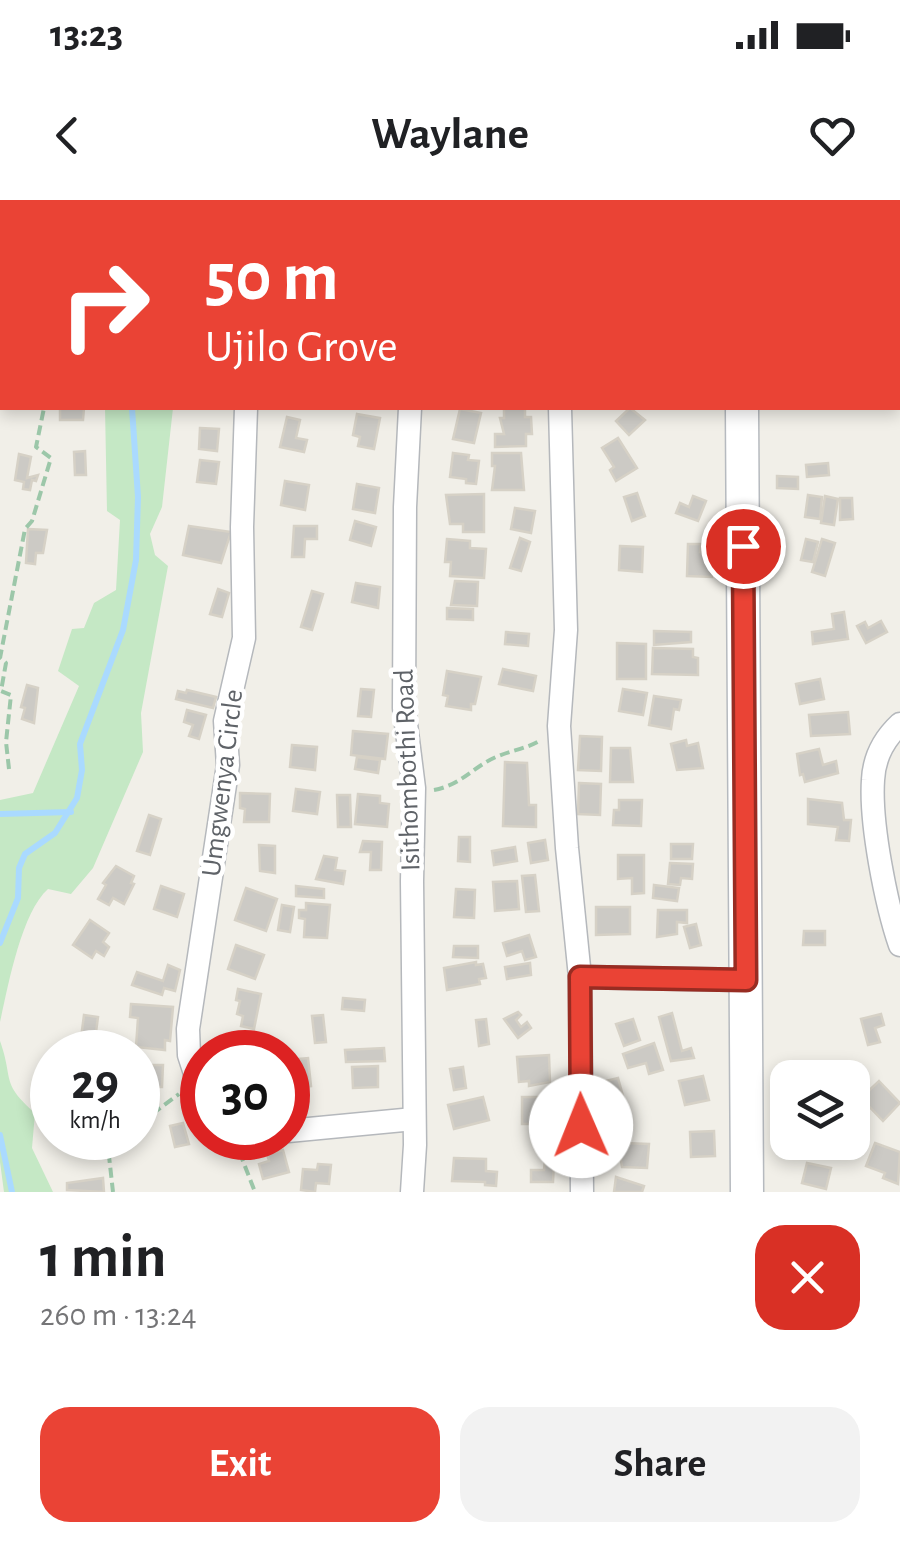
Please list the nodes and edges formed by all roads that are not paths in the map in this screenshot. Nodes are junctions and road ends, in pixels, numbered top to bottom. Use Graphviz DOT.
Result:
graph roads {
  1 [pos="246,410"];
  2 [pos="410,410"];
  3 [pos="560,410"];
  4 [pos="742,410"];
  5 [pos="900,724"];
  6 [pos="900,945"];
  7 [pos="580,977"];
  8 [pos="746,980"];
  9 [pos="188,1030"];
  10 [pos="414,1119"];
  11 [pos="310,1129"];
  12 [pos="412,1192"];
  13 [pos="582,1192"];
  14 [pos="747,1192"];
  1 -- 9 [label="street, Umgwenya Circle"];
  2 -- 10 [label="street, Isithombothi Road"];
  3 -- 7 [label="street"];
  4 -- 8 [label="main road"];
  5 -- 6 [label="street"];
  7 -- 8 [label="street"];
  7 -- 13 [label="street"];
  8 -- 14 [label="main road"];
  10 -- 11 [label="street"];
  10 -- 12 [label="street, Isithombothi Road"];
}
